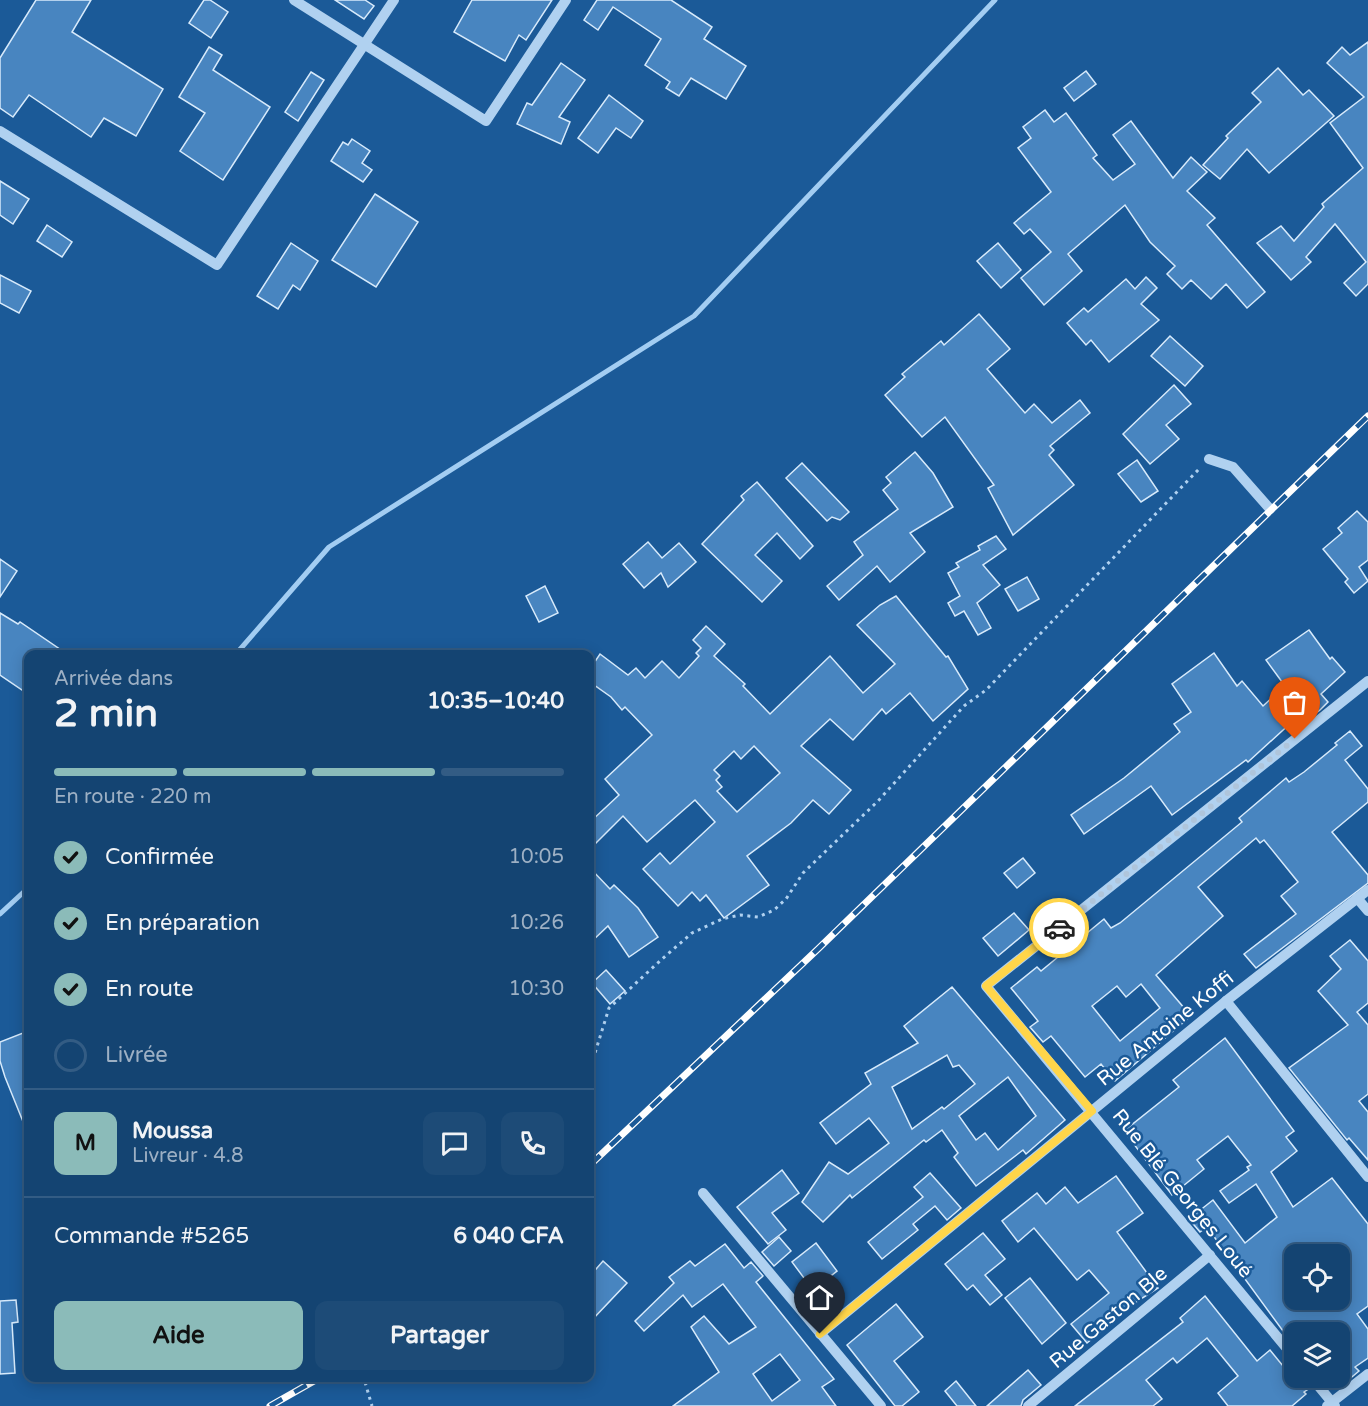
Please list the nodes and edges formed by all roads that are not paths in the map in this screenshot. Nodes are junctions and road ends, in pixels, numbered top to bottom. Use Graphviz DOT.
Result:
graph roads {
  1 [pos="294,0"];
  2 [pos="394,0"];
  3 [pos="566,0"];
  4 [pos="365,45"];
  5 [pos="0,131"];
  6 [pos="1209,459"];
  7 [pos="1270,509"];
  8 [pos="1368,681"];
  9 [pos="1368,890"];
  10 [pos="1358,898"];
  11 [pos="1368,911"];
  12 [pos="1226,1001"];
  13 [pos="1092,1111"];
  14 [pos="1368,1178"];
  15 [pos="704,1193"];
  16 [pos="1210,1256"];
  17 [pos="820,1334"];
  18 [pos="1284,1345"];
  19 [pos="1368,1374"];
  20 [pos="1319,1388"];
  21 [pos="1332,1405"];
  22 [pos="881,1406"];
  23 [pos="1028,1406"];
  1 -- 4 [label="street"];
  2 -- 4 [label="street"];
  3 -- 4 [label="street"];
  4 -- 5 [label="street"];
  6 -- 7 [label="street"];
  8 -- 13 [label="street, Rue Blé Georges Loué"];
  9 -- 10 [label="street, Rue Antoine Koffi"];
  10 -- 11 [label="street"];
  10 -- 12 [label="street, Rue Antoine Koffi"];
  12 -- 13 [label="street, Rue Antoine Koffi"];
  12 -- 14 [label="street"];
  13 -- 16 [label="street, Rue Blé Georges Loué"];
  13 -- 17 [label="street, Rue Antoine Koffi"];
  15 -- 17 [label="street"];
  16 -- 18 [label="street, Rue Blé Georges Loué"];
  16 -- 23 [label="street, Rue Gaston Ble"];
  17 -- 22 [label="street"];
  19 -- 21 [label="street"];
  20 -- 21 [label="street"];
}
